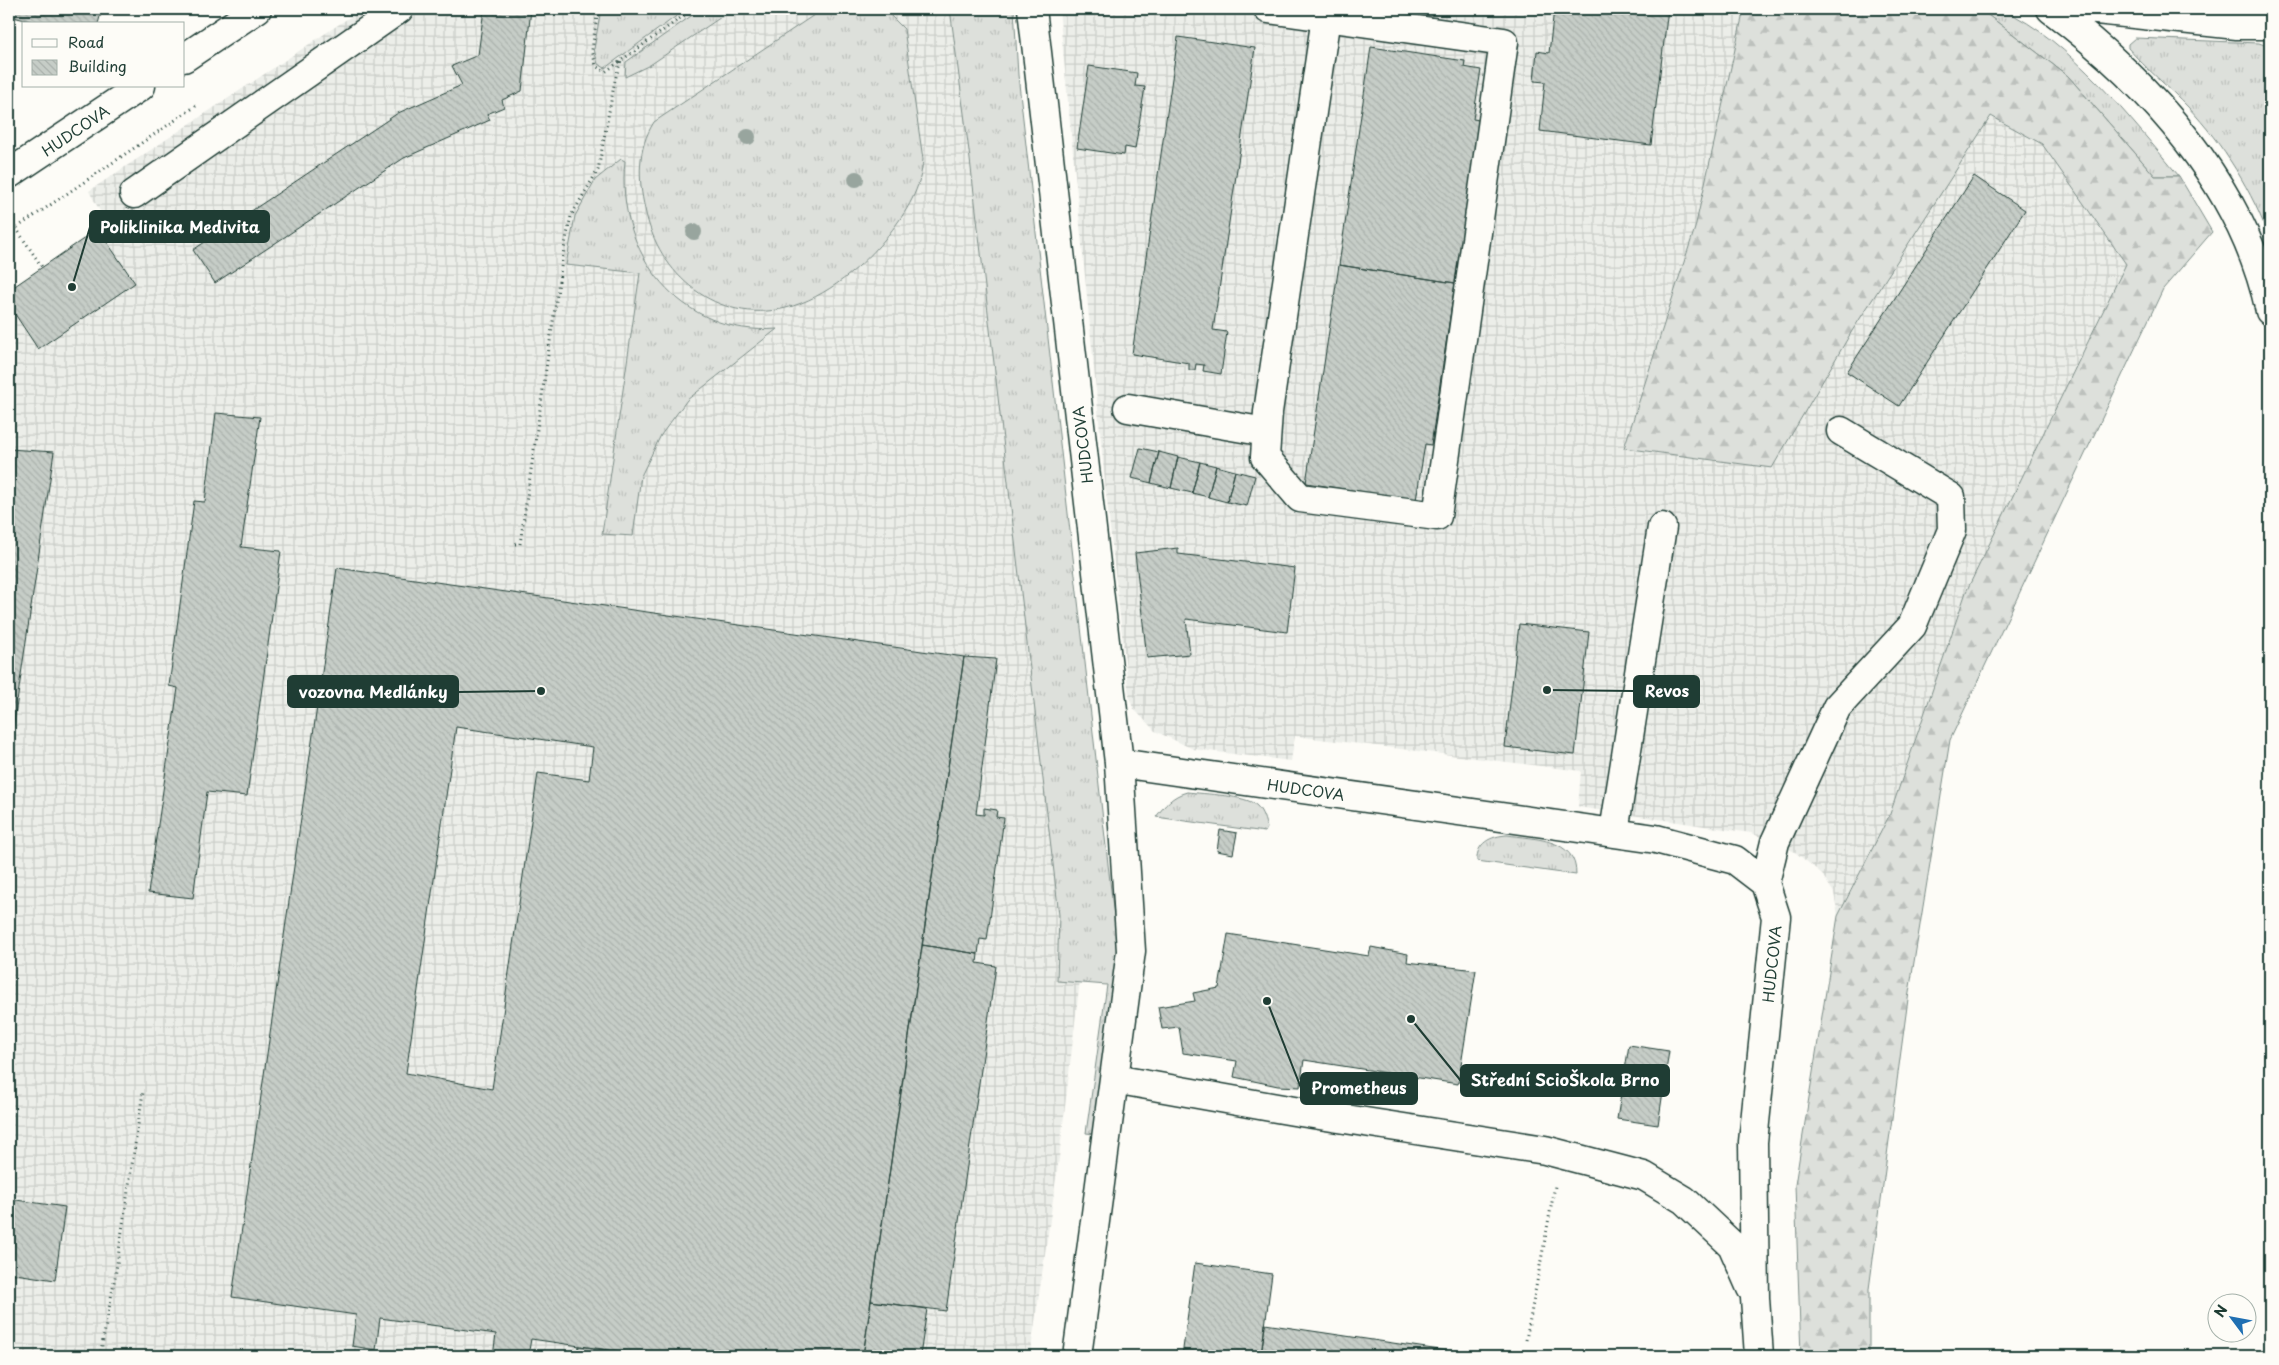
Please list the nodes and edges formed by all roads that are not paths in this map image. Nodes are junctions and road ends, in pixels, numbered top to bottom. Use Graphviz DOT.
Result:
graph roads {
  1 [pos="257,9"];
  2 [pos="399,9"];
  3 [pos="1032,9"];
  4 [pos="1268,9"];
  5 [pos="2051,9"];
  6 [pos="2087,9"];
  7 [pos="1326,17"];
  8 [pos="2270,25"];
  9 [pos="185,57"];
  10 [pos="138,88"];
  11 [pos="9,174"];
  12 [pos="134,194"];
  13 [pos="2270,311"];
  14 [pos="1128,408"];
  15 [pos="1841,430"];
  16 [pos="1266,432"];
  17 [pos="1662,527"];
  18 [pos="1119,763"];
  19 [pos="1614,832"];
  20 [pos="1765,883"];
  21 [pos="1114,1079"];
  22 [pos="1756,1298"];
  23 [pos="1078,1356"];
  24 [pos="1759,1356"];
  1 -- 9 [label="main road"];
  2 -- 12 [label="main road"];
  3 -- 18 [label="main road, HUDCOVA"];
  4 -- 7 [label="main road"];
  5 -- 13 [label="main road"];
  6 -- 8 [label="main road"];
  7 -- 16 [label="main road"];
  7 -- 16 [label="main road"];
  10 -- 11 [label="main road, HUDCOVA"];
  14 -- 16 [label="main road"];
  15 -- 20 [label="main road"];
  17 -- 19 [label="main road"];
  18 -- 19 [label="main road, HUDCOVA"];
  18 -- 21 [label="main road"];
  19 -- 20 [label="main road, HUDCOVA"];
  20 -- 22 [label="main road, HUDCOVA"];
  21 -- 22 [label="main road"];
  21 -- 23 [label="main road"];
  22 -- 24 [label="main road, HUDCOVA"];
}
